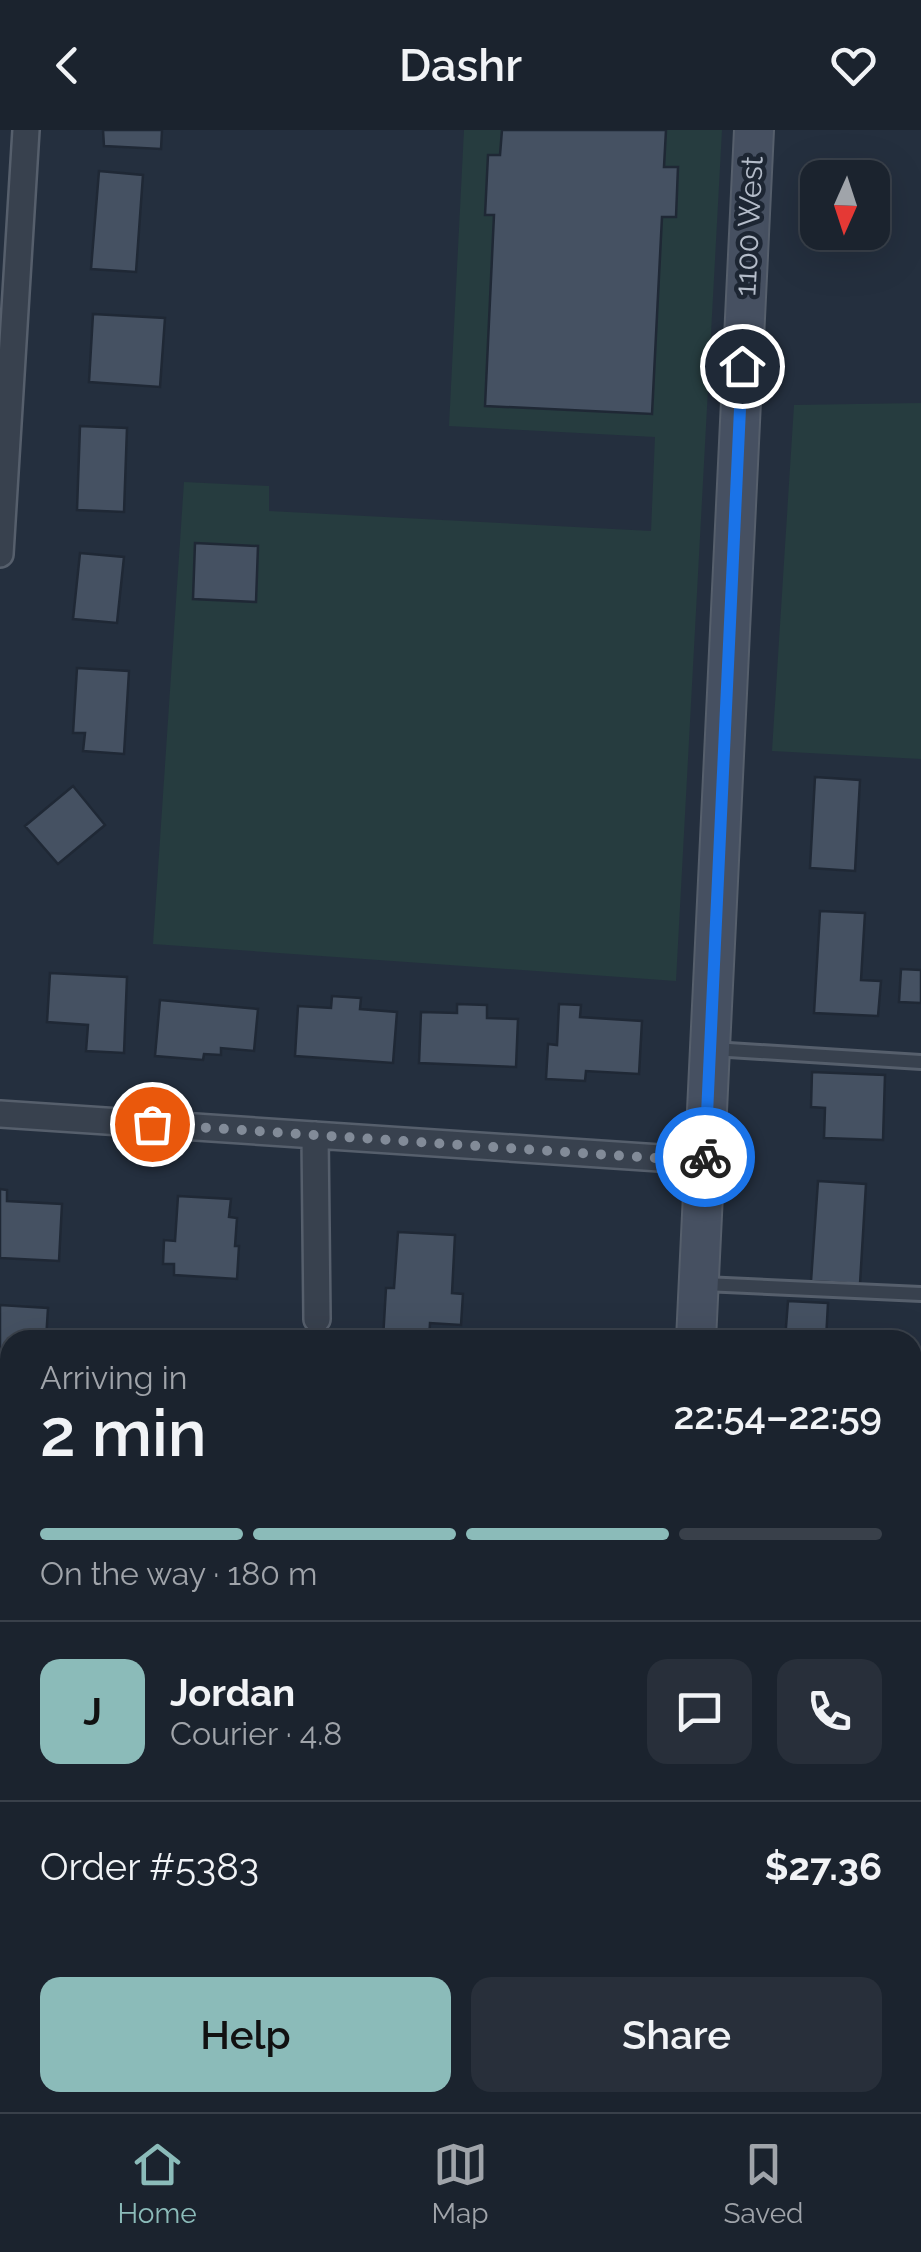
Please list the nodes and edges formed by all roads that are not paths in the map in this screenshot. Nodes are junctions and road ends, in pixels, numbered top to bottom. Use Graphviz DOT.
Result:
graph roads {
  1 [pos="26,130"];
  2 [pos="754,130"];
  3 [pos="5,361"];
  4 [pos="0,554"];
  5 [pos="710,1049"];
  6 [pos="921,1062"];
  7 [pos="0,1114"];
  8 [pos="315,1136"];
  9 [pos="705,1161"];
  10 [pos="699,1284"];
  11 [pos="921,1294"];
  12 [pos="317,1319"];
  13 [pos="697,1330"];
  1 -- 3 [label="street"];
  2 -- 5 [label="street, 1100 West"];
  3 -- 4 [label="street"];
  5 -- 6 [label="lane"];
  5 -- 9 [label="street, 1100 West"];
  7 -- 8 [label="street"];
  8 -- 9 [label="street"];
  8 -- 12 [label="street"];
  9 -- 10 [label="street, 1100 West"];
  10 -- 11 [label="lane"];
  10 -- 13 [label="street, 1100 West"];
}
